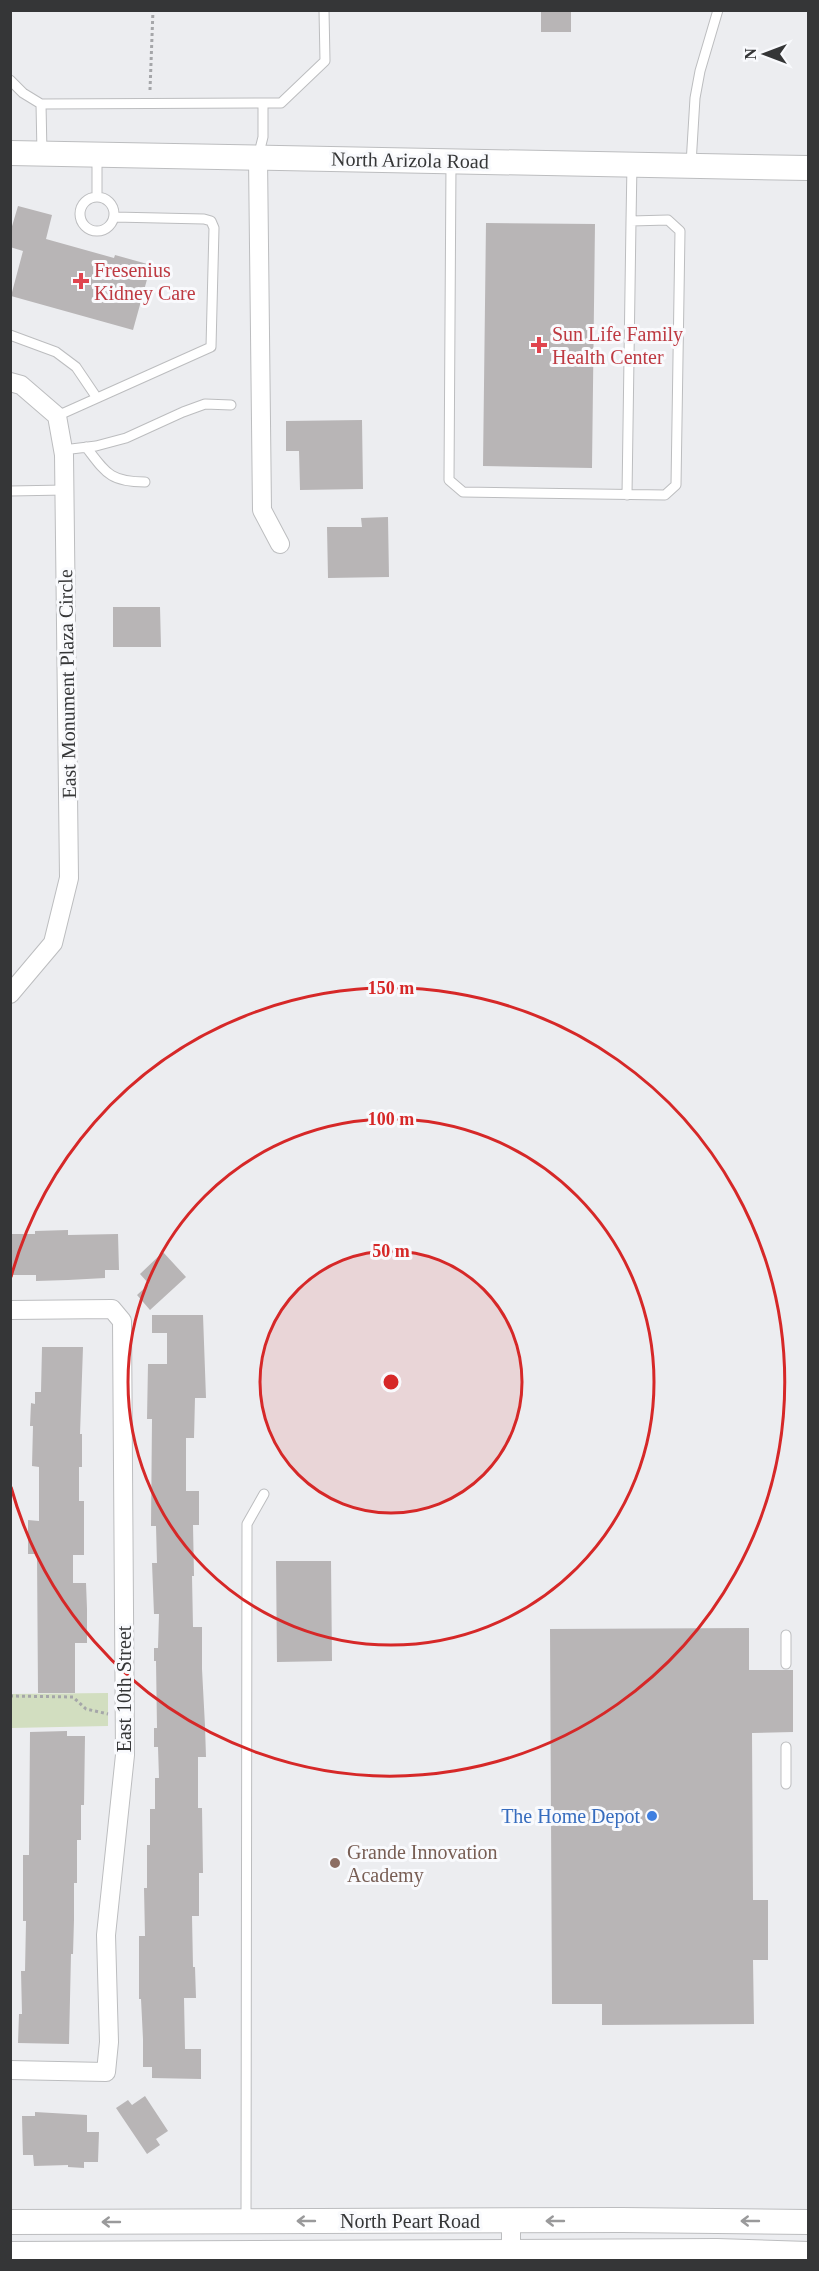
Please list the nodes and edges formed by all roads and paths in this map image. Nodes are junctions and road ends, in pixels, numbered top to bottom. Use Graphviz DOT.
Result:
graph roads {
  1 [pos="153,10"];
  2 [pos="324,10"];
  3 [pos="718,10"];
  4 [pos="10,80"];
  5 [pos="263,103"];
  6 [pos="41,104"];
  7 [pos="151,104"];
  8 [pos="10,153"];
  9 [pos="42,153"];
  10 [pos="97,155"];
  11 [pos="258,157"];
  12 [pos="452,161"];
  13 [pos="632,164"];
  14 [pos="691,165"];
  15 [pos="808,168"];
  16 [pos="97,196"];
  17 [pos="114,217"];
  18 [pos="631,221"];
  19 [pos="10,335"];
  20 [pos="10,382"];
  21 [pos="97,398"];
  22 [pos="231,405"];
  23 [pos="57,416"];
  24 [pos="86,447"];
  25 [pos="63,450"];
  26 [pos="144,483"];
  27 [pos="65,490"];
  28 [pos="10,491"];
  29 [pos="627,495"];
  30 [pos="280,544"];
  31 [pos="10,994"];
  32 [pos="10,1310"];
  33 [pos="264,1494"];
  34 [pos="786,1635"];
  35 [pos="786,1665"];
  36 [pos="10,1696"];
  37 [pos="105,1714"];
  38 [pos="786,1747"];
  39 [pos="786,1784"];
  40 [pos="10,2070"];
  41 [pos="512,2221"];
  42 [pos="10,2222"];
  43 [pos="246,2222"];
  44 [pos="808,2222"];
  45 [pos="10,2254"];
  46 [pos="808,2254"];
  47 [pos="511,2256"];
  48 [pos="125,2257"];
  1 -- 7 [label="path"];
  2 -- 5 [label="lane"];
  3 -- 14 [label="lane"];
  4 -- 6 [label="lane"];
  5 -- 7 [label="lane"];
  5 -- 11 [label="lane"];
  6 -- 7 [label="lane"];
  6 -- 9 [label="lane"];
  8 -- 9 [label="street, North Arizola Road"];
  9 -- 10 [label="street, North Arizola Road"];
  10 -- 11 [label="street, North Arizola Road"];
  10 -- 16 [label="lane"];
  11 -- 12 [label="street, North Arizola Road"];
  11 -- 30 [label="street"];
  12 -- 13 [label="street, North Arizola Road"];
  12 -- 29 [label="lane"];
  13 -- 14 [label="street, North Arizola Road"];
  13 -- 18 [label="lane"];
  14 -- 15 [label="street, North Arizola Road"];
  16 -- 17 [label="lane"];
  16 -- 17 [label="lane"];
  17 -- 21 [label="lane"];
  18 -- 29 [label="lane"];
  18 -- 29 [label="lane"];
  19 -- 21 [label="lane"];
  20 -- 23 [label="street"];
  21 -- 23 [label="lane"];
  22 -- 24 [label="lane"];
  23 -- 25 [label="street, East Monument Plaza Circle"];
  24 -- 25 [label="lane"];
  24 -- 26 [label="lane"];
  25 -- 27 [label="street, East Monument Plaza Circle"];
  27 -- 28 [label="lane"];
  27 -- 31 [label="street, East Monument Plaza Circle"];
  32 -- 40 [label="street, East 10th Street"];
  33 -- 43 [label="lane"];
  34 -- 35 [label="lane"];
  36 -- 37 [label="path"];
  38 -- 39 [label="lane"];
  41 -- 43 [label="street, North Peart Road, one-way"];
  44 -- 41 [label="street, North Peart Road, one-way"];
  41 -- 47 [label="street"];
  43 -- 42 [label="street, North Peart Road, one-way"];
  45 -- 48 [label="street, North Peart Road"];
  46 -- 47 [label="street, North Peart Road"];
  47 -- 48 [label="street, North Peart Road"];
}
